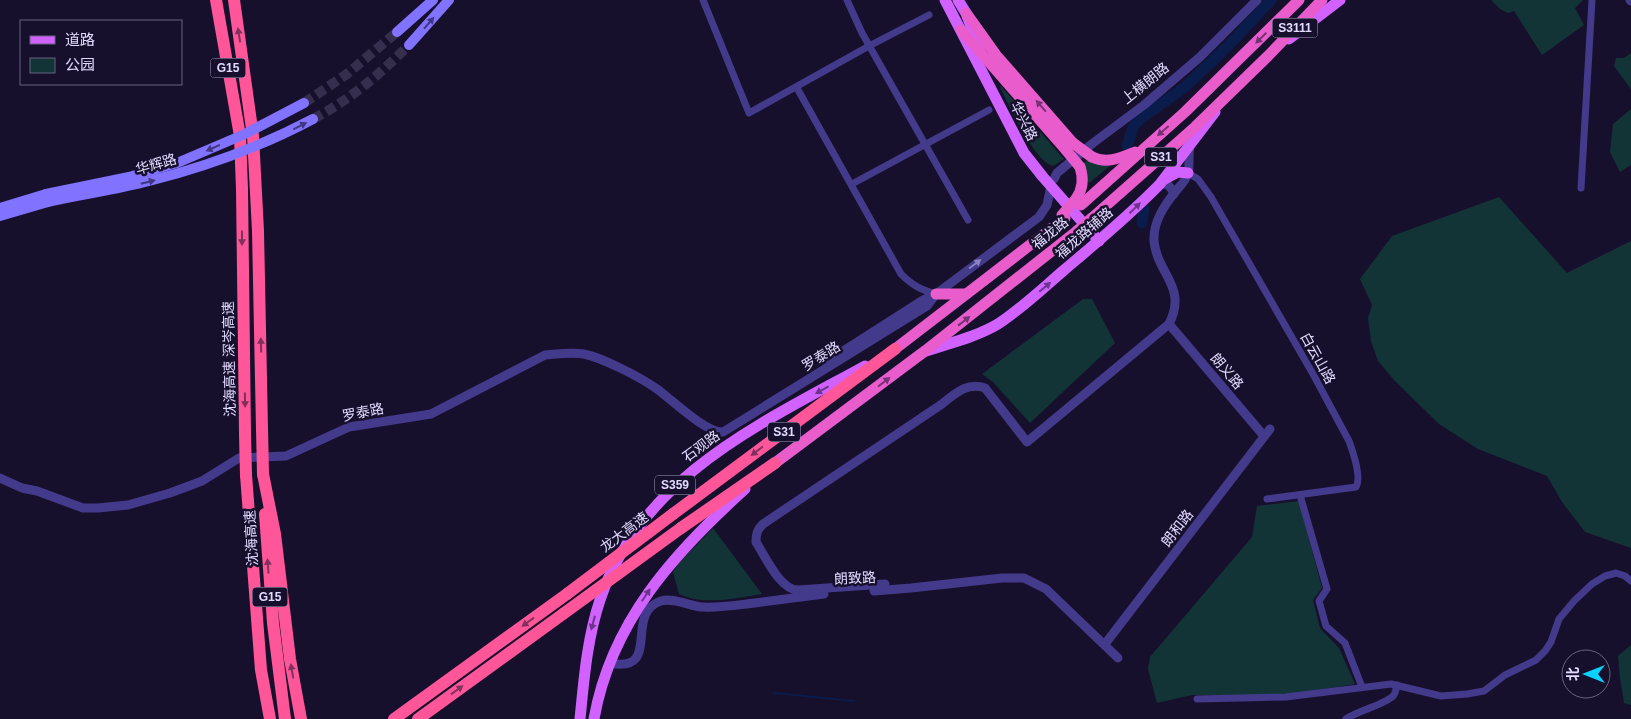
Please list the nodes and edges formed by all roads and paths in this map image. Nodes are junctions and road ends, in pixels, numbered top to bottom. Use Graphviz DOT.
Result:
graph roads {
  1 [pos="216,0"];
  2 [pos="234,0"];
  3 [pos="433,0"];
  4 [pos="450,0"];
  5 [pos="703,0"];
  6 [pos="847,0"];
  7 [pos="945,0"];
  8 [pos="958,0"];
  9 [pos="1256,0"];
  10 [pos="1322,0"];
  11 [pos="1340,0"];
  12 [pos="1592,0"];
  13 [pos="1298,1"];
  14 [pos="966,14"];
  15 [pos="929,15"];
  16 [pos="961,30"];
  17 [pos="397,32"];
  18 [pos="409,45"];
  19 [pos="869,46"];
  20 [pos="981,54"];
  21 [pos="1268,56"];
  22 [pos="797,88"];
  23 [pos="1228,95"];
  24 [pos="304,103"];
  25 [pos="989,110"];
  26 [pos="313,119"];
  27 [pos="1192,141"];
  28 [pos="926,145"];
  29 [pos="1070,147"];
  30 [pos="1142,150"];
  31 [pos="1188,173"];
  32 [pos="1052,183"];
  33 [pos="852,184"];
  34 [pos="1160,184"];
  35 [pos="1581,188"];
  36 [pos="1174,194"];
  37 [pos="47,198"];
  38 [pos="1079,202"];
  39 [pos="0,208"];
  40 [pos="0,216"];
  41 [pos="968,220"];
  42 [pos="1099,241"];
  43 [pos="936,294"];
  44 [pos="966,294"];
  45 [pos="1169,324"];
  46 [pos="895,349"];
  47 [pos="925,351"];
  48 [pos="1267,433"];
  49 [pos="775,463"];
  50 [pos="263,474"];
  51 [pos="0,478"];
  52 [pos="1300,495"];
  53 [pos="1267,499"];
  54 [pos="1631,581"];
  55 [pos="885,584"];
  56 [pos="1105,644"];
  57 [pos="1118,658"];
  58 [pos="609,663"];
  59 [pos="261,670"];
  60 [pos="1397,685"];
  61 [pos="1362,687"];
  62 [pos="1198,699"];
  63 [pos="264,719"];
  64 [pos="270,719"];
  65 [pos="285,719"];
  66 [pos="301,719"];
  67 [pos="394,719"];
  68 [pos="418,719"];
  69 [pos="580,719"];
  70 [pos="594,719"];
  71 [pos="1346,719"];
  1 -- 59 [label="highway, 沈海高速 深岑高速 / G15, one-way, bridge"];
  50 -- 2 [label="highway, G15, one-way, bridge"];
  3 -- 17 [label="main road"];
  18 -- 4 [label="main road, one-way"];
  5 -- 22 [label="street"];
  6 -- 19 [label="street"];
  7 -- 16 [label="main road, 华兴路"];
  8 -- 14 [label="main road, 华兴路"];
  9 -- 32 [label="street, 上横朗路"];
  10 -- 21 [label="highway, 福龙路 / S3111"];
  11 -- 21 [label="main road, S31"];
  12 -- 35 [label="street"];
  13 -- 30 [label="highway, 福龙路 / S31, one-way"];
  14 -- 20 [label="main road, 华兴路"];
  29 -- 14 [label="highway, one-way"];
  15 -- 19 [label="street"];
  16 -- 20 [label="highway"];
  16 -- 32 [label="main road, 华兴路"];
  19 -- 22 [label="street"];
  19 -- 28 [label="street"];
  20 -- 29 [label="highway"];
  20 -- 32 [label="main road, 华兴路"];
  21 -- 23 [label="highway, 福龙路 / S31"];
  22 -- 33 [label="street"];
  23 -- 27 [label="main road, 福龙路辅路"];
  47 -- 23 [label="highway, 福龙路 / S31, one-way, bridge"];
  24 -- 37 [label="main road, 华辉路, one-way, bridge"];
  25 -- 28 [label="street"];
  37 -- 26 [label="main road, 华辉路, one-way, bridge"];
  27 -- 31 [label="street"];
  27 -- 34 [label="main road, 福龙路辅路"];
  28 -- 33 [label="street"];
  28 -- 41 [label="street"];
  29 -- 30 [label="highway, bridge"];
  29 -- 38 [label="highway, bridge"];
  30 -- 38 [label="highway, 福龙路 / S31"];
  31 -- 34 [label="main road"];
  31 -- 36 [label="street"];
  31 -- 52 [label="street, 白云山路"];
  32 -- 42 [label="main road, 华兴路"];
  43 -- 32 [label="street, 罗泰路, one-way"];
  33 -- 43 [label="street"];
  34 -- 36 [label="street"];
  42 -- 34 [label="main road, 福龙路辅路, one-way"];
  36 -- 45 [label="street"];
  37 -- 39 [label="main road, 华辉路"];
  37 -- 40 [label="main road, 华辉路"];
  38 -- 44 [label="highway, 福龙路 / S31"];
  47 -- 42 [label="main road, 福龙路辅路, one-way"];
  43 -- 44 [label="highway"];
  43 -- 51 [label="street, 罗泰路"];
  44 -- 46 [label="highway, 福龙路 / S31"];
  45 -- 48 [label="street, 朗义路"];
  45 -- 55 [label="street"];
  46 -- 67 [label="highway, 龙大高速 / S31, one-way, bridge"];
  46 -- 69 [label="main road, 石观路 / S359, one-way"];
  49 -- 47 [label="highway, 福龙路 / S31, one-way"];
  48 -- 56 [label="street, 朗和路"];
  58 -- 49 [label="main road, one-way"];
  68 -- 49 [label="highway, S31, one-way, bridge"];
  65 -- 50 [label="highway, 沈海高速 / G15, one-way"];
  66 -- 50 [label="highway, one-way"];
  52 -- 53 [label="street, 白云山路"];
  52 -- 61 [label="street"];
  54 -- 60 [label="street"];
  56 -- 57 [label="street, 朗致路"];
  56 -- 58 [label="street, 朗致路"];
  58 -- 70 [label="main road"];
  59 -- 63 [label="highway"];
  59 -- 64 [label="highway, 沈海高速 深岑高速 / G15"];
  60 -- 61 [label="street"];
  60 -- 71 [label="street"];
  61 -- 62 [label="street"];
}
